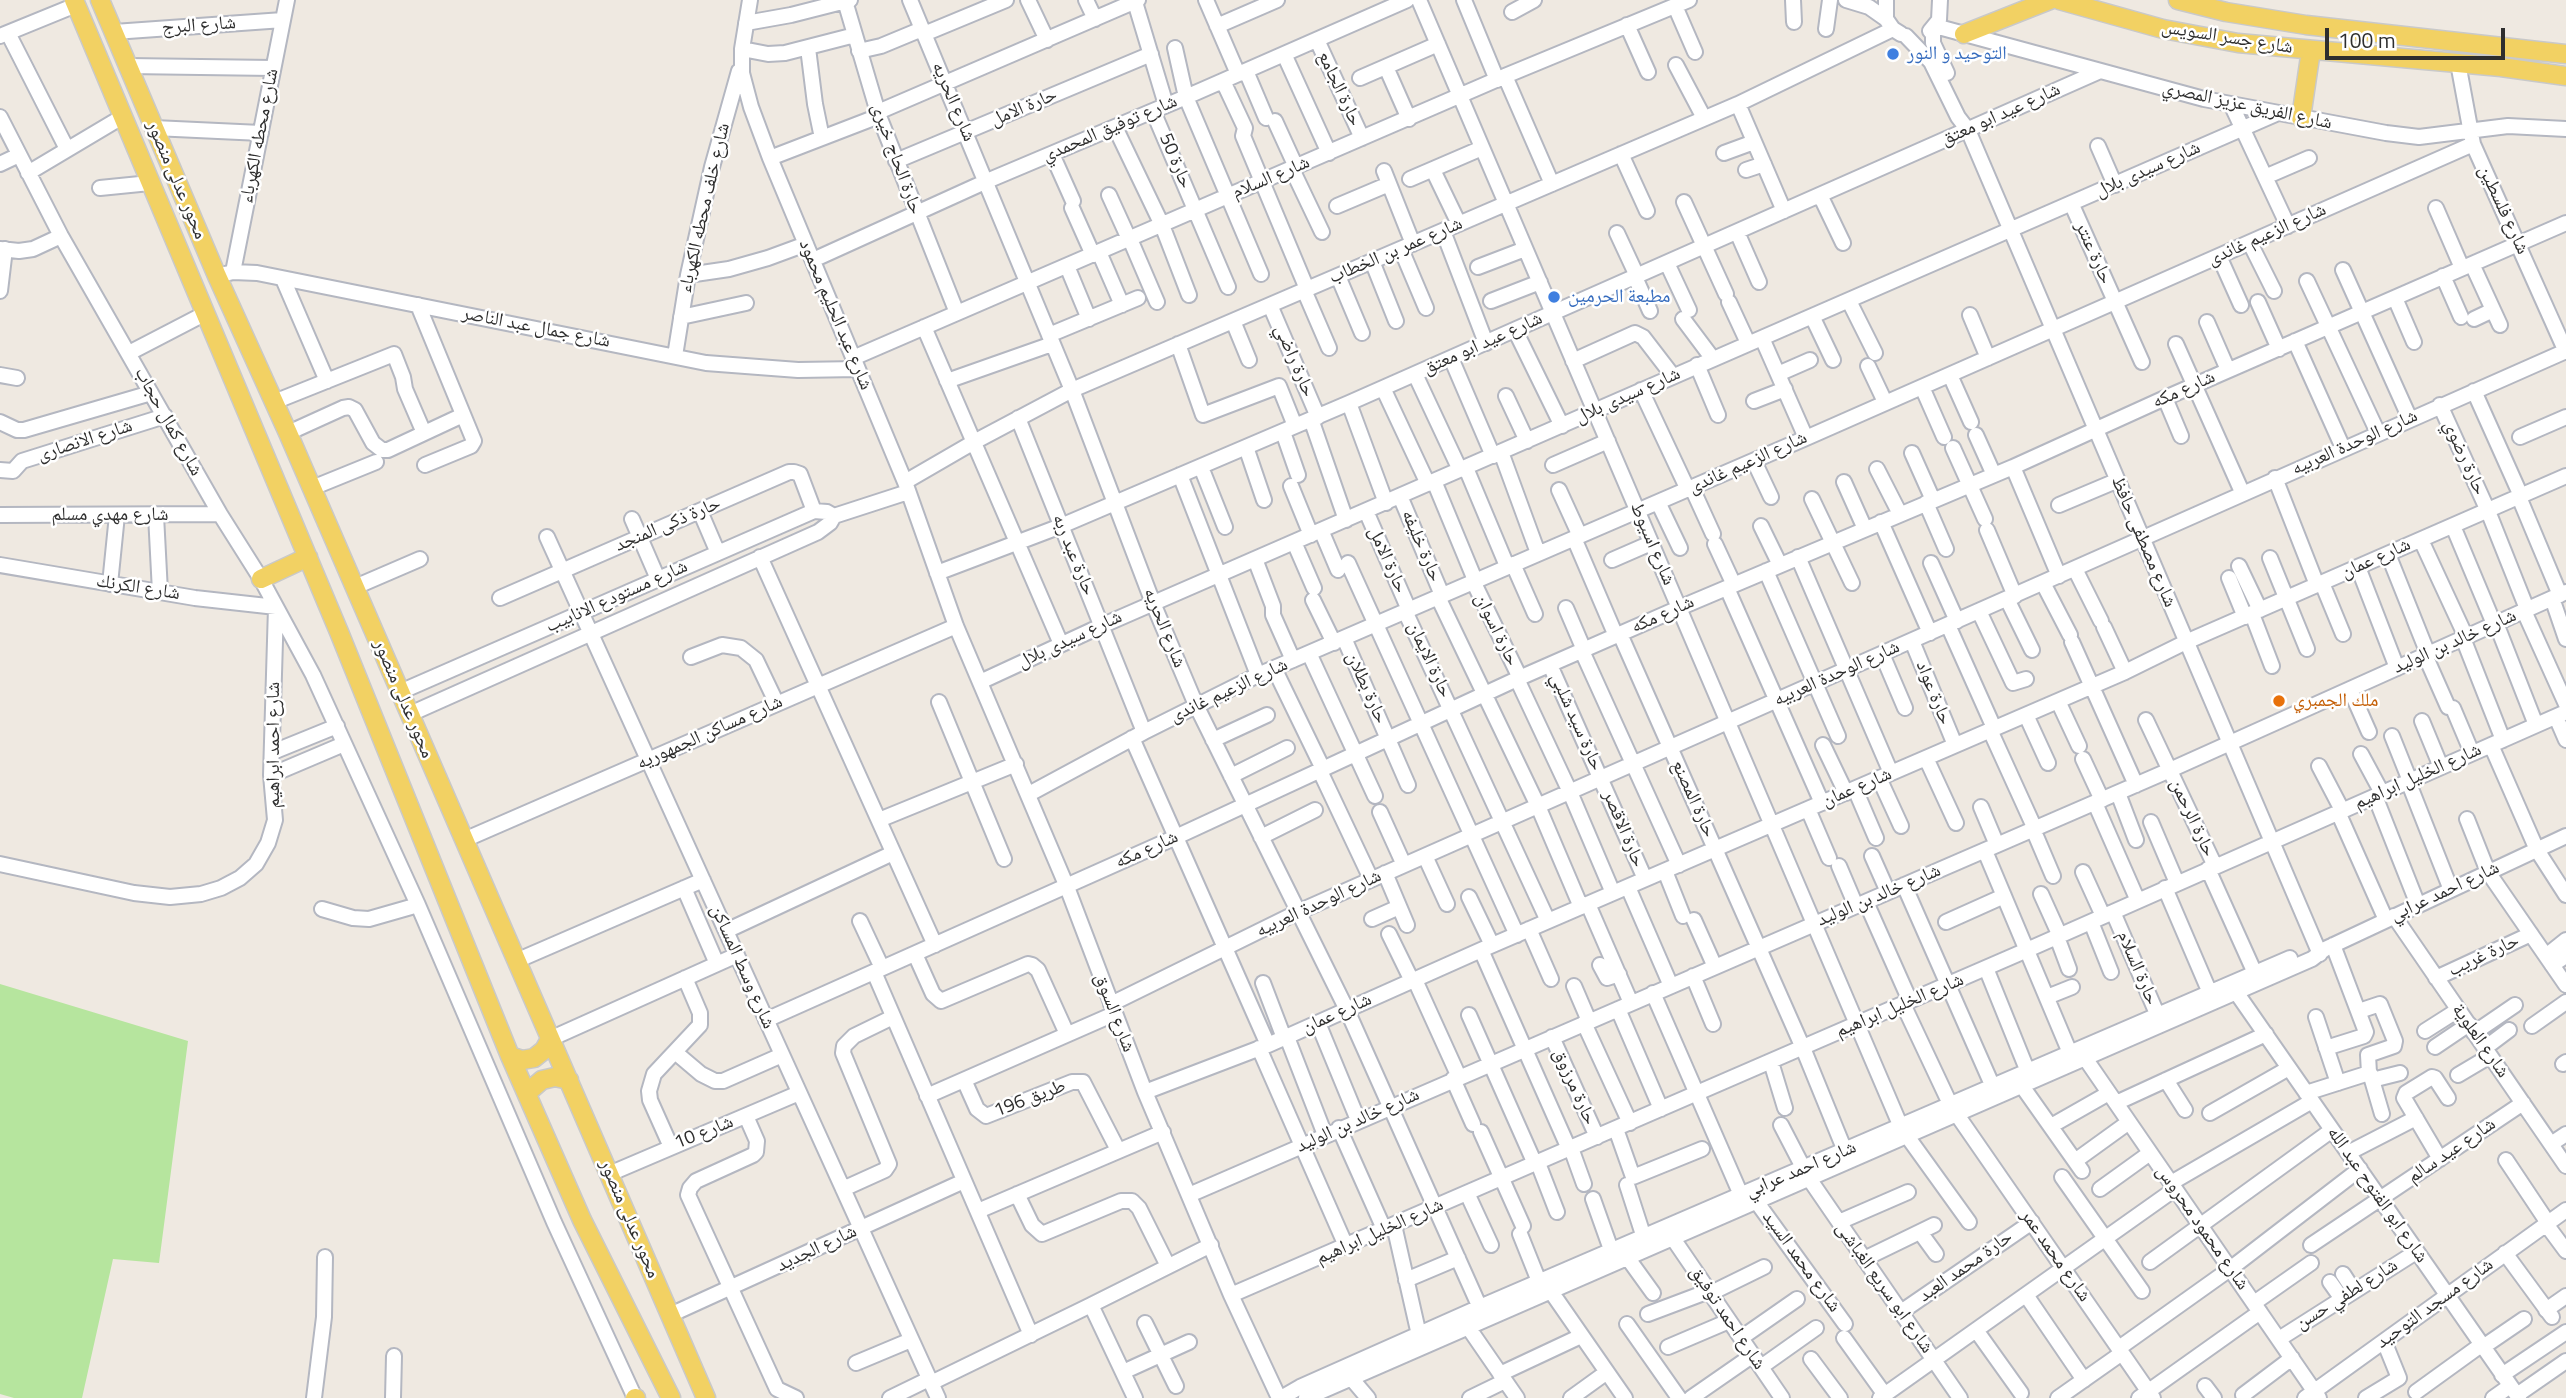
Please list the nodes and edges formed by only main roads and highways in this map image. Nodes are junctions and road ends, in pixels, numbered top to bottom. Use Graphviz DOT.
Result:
graph roads {
  1 [pos="100,0"];
  2 [pos="2050,0"];
  3 [pos="2059,0"];
  4 [pos="2178,0"];
  5 [pos="75,3"];
  6 [pos="1964,34"];
  7 [pos="2311,50"];
  8 [pos="2566,54"];
  9 [pos="2566,76"];
  10 [pos="2301,118"];
  11 [pos="308,557"];
  12 [pos="261,579"];
  13 [pos="550,1039"];
  14 [pos="510,1056"];
  15 [pos="569,1080"];
  16 [pos="527,1093"];
  17 [pos="671,1398"];
  18 [pos="706,1398"];
  1 -- 13 [label="main road, محور عدلى منصور"];
  2 -- 6 [label="main road"];
  3 -- 7 [label="main road, شارع جسر السويس"];
  4 -- 8 [label="main road, شارع جسر السويس"];
  5 -- 11 [label="main road, محور عدلى منصور"];
  7 -- 9 [label="main road, شارع جسر السويس"];
  7 -- 10 [label="main road"];
  11 -- 12 [label="main road"];
  11 -- 14 [label="main road, محور عدلى منصور"];
  13 -- 14 [label="main road"];
  13 -- 15 [label="main road, محور عدلى منصور"];
  14 -- 16 [label="main road, محور عدلى منصور"];
  15 -- 16 [label="main road"];
  15 -- 18 [label="main road, محور عدلى منصور"];
  16 -- 17 [label="main road, محور عدلى منصور"];
}
